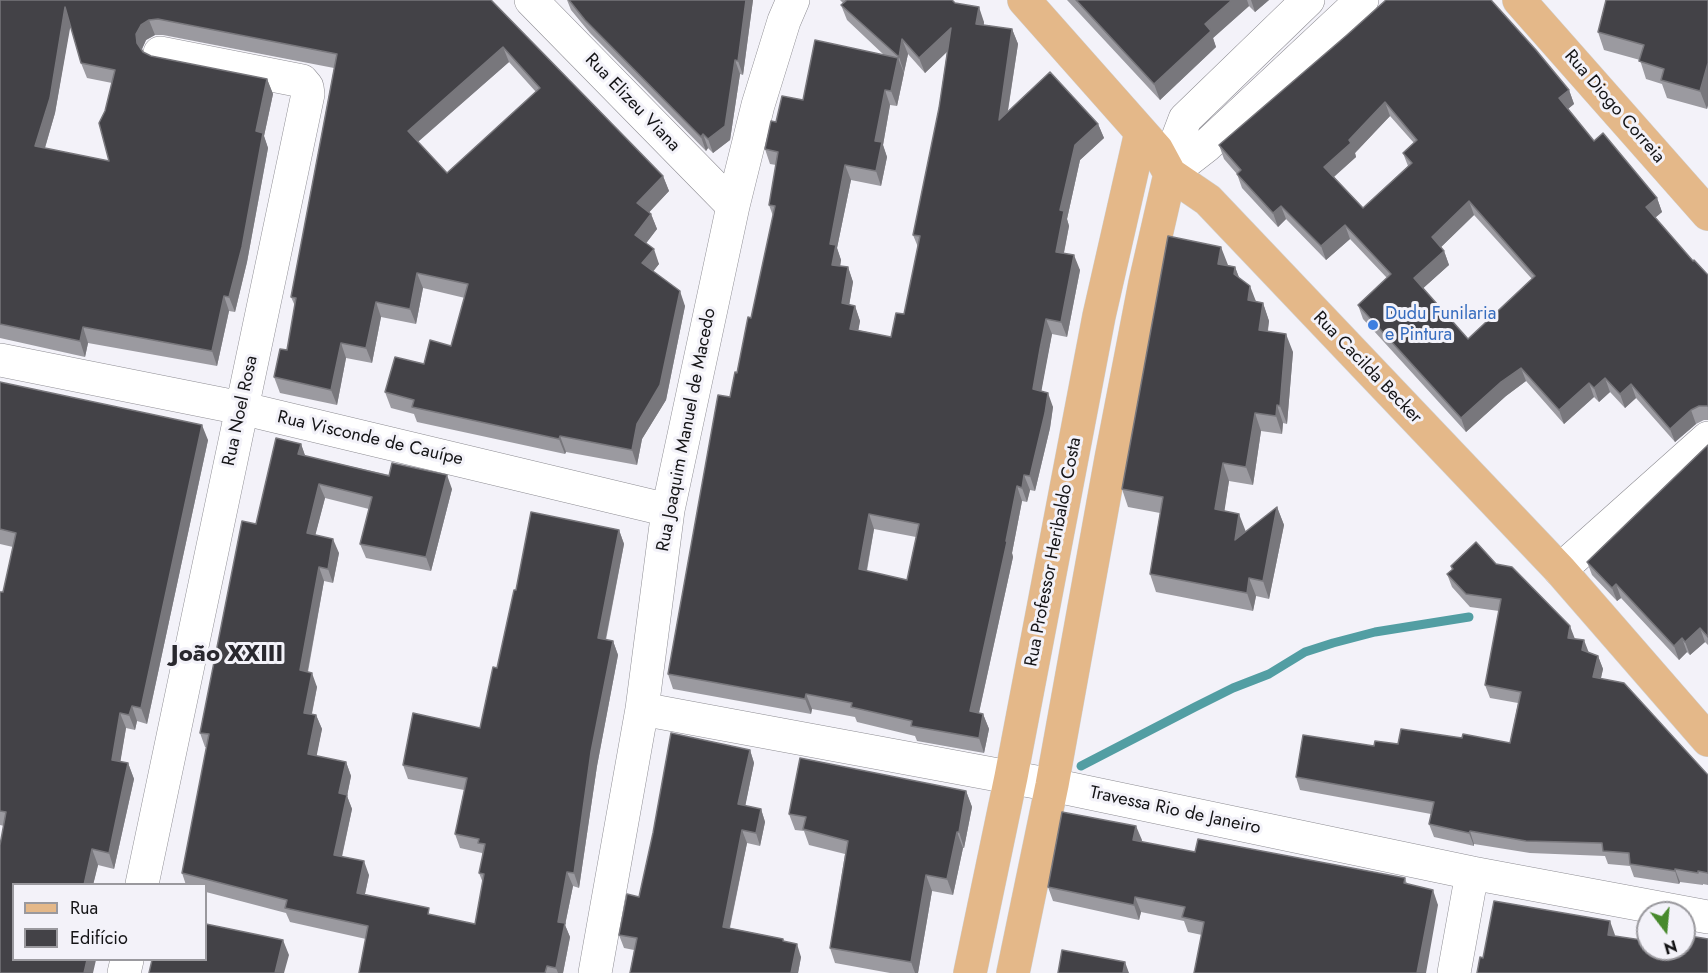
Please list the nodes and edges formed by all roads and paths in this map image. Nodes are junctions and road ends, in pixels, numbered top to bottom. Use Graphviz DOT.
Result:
graph roads {
  1 [pos="531,0"];
  2 [pos="793,0"];
  3 [pos="1024,0"];
  4 [pos="1308,0"];
  5 [pos="1362,0"];
  6 [pos="1519,0"];
  7 [pos="160,53"];
  8 [pos="1141,132"];
  9 [pos="1170,174"];
  10 [pos="733,206"];
  11 [pos="1708,214"];
  12 [pos="0,360"];
  13 [pos="241,408"];
  14 [pos="1708,438"];
  15 [pos="668,510"];
  16 [pos="1560,570"];
  17 [pos="642,709"];
  18 [pos="1708,740"];
  19 [pos="1011,777"];
  20 [pos="1052,785"];
  21 [pos="1472,873"];
  22 [pos="142,883"];
  23 [pos="1708,917"];
  24 [pos="595,973"];
  25 [pos="970,973"];
  26 [pos="1013,973"];
  27 [pos="1455,973"];
  1 -- 10 [label="street, Rua Elizeu Viana"];
  2 -- 10 [label="street, Rua Joaquim Manuel de Macedo"];
  3 -- 8 [label="main road, Rua Cacilda Becker"];
  4 -- 9 [label="street"];
  5 -- 9 [label="street"];
  6 -- 11 [label="main road, Rua Diogo Correia"];
  7 -- 13 [label="street, Rua Noel Rosa"];
  8 -- 9 [label="main road, Rua Cacilda Becker"];
  8 -- 19 [label="main road, Rua Professor Heribaldo Costa"];
  9 -- 16 [label="main road, Rua Cacilda Becker"];
  9 -- 20 [label="main road"];
  10 -- 15 [label="street, Rua Joaquim Manuel de Macedo"];
  12 -- 13 [label="street, Rua Visconde de Cauípe"];
  13 -- 15 [label="street, Rua Visconde de Cauípe"];
  13 -- 22 [label="street, Rua Noel Rosa"];
  14 -- 16 [label="street"];
  15 -- 17 [label="street, Rua Joaquim Manuel de Macedo"];
  16 -- 18 [label="main road, Rua Cacilda Becker"];
  17 -- 19 [label="street, Travessa Rio de Janeiro"];
  17 -- 24 [label="street, Rua Joaquim Manuel de Macedo"];
  19 -- 20 [label="street, Travessa Rio de Janeiro"];
  19 -- 25 [label="main road, Rua Professor Heribaldo Costa"];
  20 -- 21 [label="street, Travessa Rio de Janeiro"];
  20 -- 26 [label="main road"];
  21 -- 23 [label="street, Travessa Rio de Janeiro"];
  21 -- 27 [label="street"];
}
